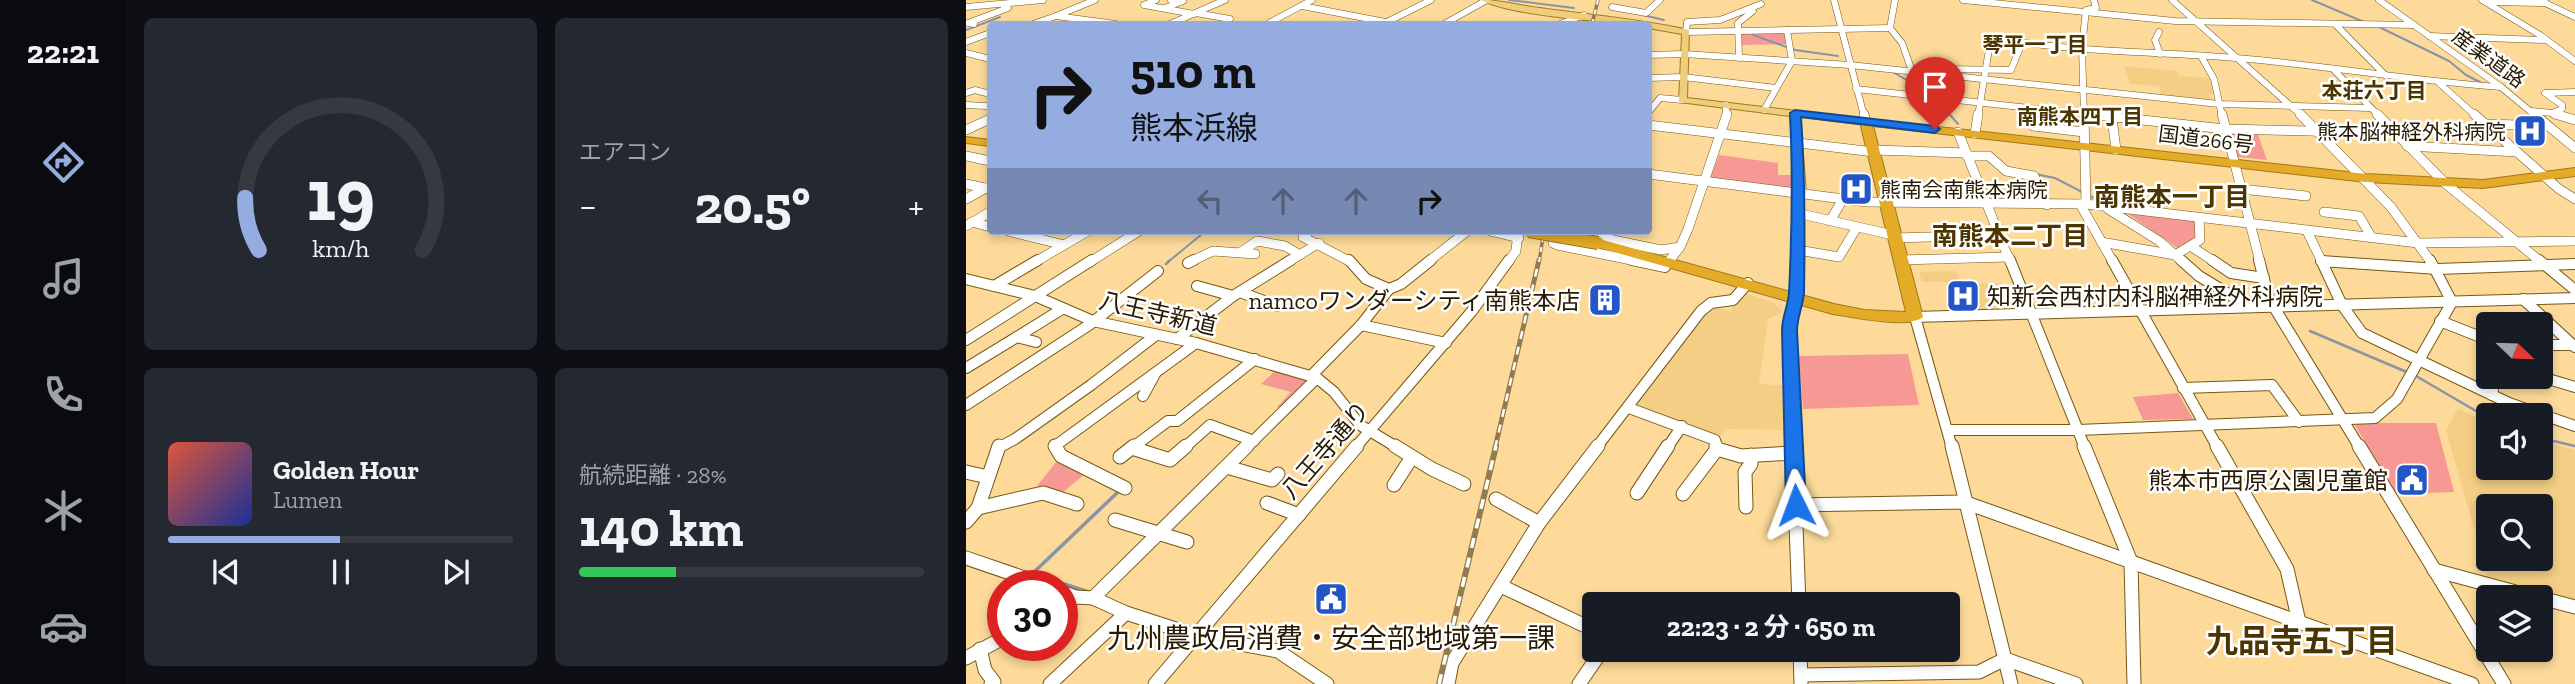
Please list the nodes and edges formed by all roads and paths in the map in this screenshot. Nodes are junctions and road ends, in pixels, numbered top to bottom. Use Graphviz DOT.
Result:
graph roads {
  1 [pos="1005,0"];
  2 [pos="1043,0"];
  3 [pos="1095,0"];
  4 [pos="1156,0"];
  5 [pos="1171,0"];
  6 [pos="1225,0"];
  7 [pos="1312,0"];
  8 [pos="1431,0"];
  9 [pos="1486,0"];
  10 [pos="1660,0"];
  11 [pos="1834,0"];
  12 [pos="1895,0"];
  13 [pos="1963,0"];
  14 [pos="2029,0"];
  15 [pos="2094,0"];
  16 [pos="2172,0"];
  17 [pos="2379,0"];
  18 [pos="2484,1"];
  19 [pos="1763,2"];
  20 [pos="2542,2"];
  21 [pos="2049,4"];
  22 [pos="995,5"];
  23 [pos="1301,6"];
  24 [pos="966,7"];
  25 [pos="1612,7"];
  26 [pos="2027,8"];
  27 [pos="1162,9"];
  28 [pos="2086,12"];
  29 [pos="1195,13"];
  30 [pos="1584,15"];
  31 [pos="1056,16"];
  32 [pos="2575,17"];
  33 [pos="1230,19"];
  34 [pos="1042,21"];
  35 [pos="1094,21"];
  36 [pos="1177,21"];
  37 [pos="1273,21"];
  38 [pos="1382,21"];
  39 [pos="1389,21"];
  40 [pos="1449,21"];
  41 [pos="1568,21"];
  42 [pos="1601,21"];
  43 [pos="2201,22"];
  44 [pos="974,24"];
  45 [pos="2336,25"];
  46 [pos="2414,25"];
  47 [pos="1652,26"];
  48 [pos="1890,28"];
  49 [pos="1840,29"];
  50 [pos="1787,30"];
  51 [pos="1738,31"];
  52 [pos="1686,32"];
  53 [pos="2159,32"];
  54 [pos="987,34"];
  55 [pos="2429,36"];
  56 [pos="2545,40"];
  57 [pos="966,42"];
  58 [pos="2022,43"];
  59 [pos="2082,47"];
  60 [pos="966,53"];
  61 [pos="1684,54"];
  62 [pos="2160,54"];
  63 [pos="1652,55"];
  64 [pos="2201,56"];
  65 [pos="987,58"];
  66 [pos="1739,58"];
  67 [pos="2238,58"];
  68 [pos="1792,61"];
  69 [pos="2575,61"];
  70 [pos="1850,65"];
  71 [pos="2333,69"];
  72 [pos="1984,70"];
  73 [pos="1912,71"];
  74 [pos="2386,76"];
  75 [pos="1683,77"];
  76 [pos="1652,78"];
  77 [pos="1983,79"];
  78 [pos="2439,83"];
  79 [pos="2501,87"];
  80 [pos="1776,88"];
  81 [pos="1856,89"];
  82 [pos="2082,89"];
  83 [pos="2575,92"];
  84 [pos="966,93"];
  85 [pos="987,93"];
  86 [pos="1682,100"];
  87 [pos="1979,103"];
  88 [pos="966,104"];
  89 [pos="2219,104"];
  90 [pos="987,105"];
  91 [pos="1726,105"];
  92 [pos="2292,106"];
  93 [pos="1652,108"];
  94 [pos="2370,108"];
  95 [pos="2035,109"];
  96 [pos="1764,110"];
  97 [pos="2531,111"];
  98 [pos="1795,113"];
  99 [pos="2552,113"];
  100 [pos="2083,114"];
  101 [pos="2112,117"];
  102 [pos="987,120"];
  103 [pos="2575,120"];
  104 [pos="1866,122"];
  105 [pos="2485,124"];
  106 [pos="1652,126"];
  107 [pos="2548,126"];
  108 [pos="2225,129"];
  109 [pos="966,130"];
  110 [pos="2320,131"];
  111 [pos="1958,132"];
  112 [pos="2084,132"];
  113 [pos="2394,133"];
  114 [pos="1720,134"];
  115 [pos="1975,134"];
  116 [pos="966,140"];
  117 [pos="1798,142"];
  118 [pos="987,143"];
  119 [pos="2084,146"];
  120 [pos="2407,146"];
  121 [pos="2575,148"];
  122 [pos="2116,150"];
  123 [pos="1874,151"];
  124 [pos="2516,152"];
  125 [pos="1966,155"];
  126 [pos="966,156"];
  127 [pos="987,160"];
  128 [pos="2235,164"];
  129 [pos="2575,172"];
  130 [pos="1652,175"];
  131 [pos="2546,177"];
  132 [pos="2366,178"];
  133 [pos="1703,181"];
  134 [pos="966,184"];
  135 [pos="2446,184"];
  136 [pos="987,189"];
  137 [pos="987,189"];
  138 [pos="2241,189"];
  139 [pos="1800,193"];
  140 [pos="2306,196"];
  141 [pos="966,199"];
  142 [pos="1843,199"];
  143 [pos="2575,199"];
  144 [pos="1886,204"];
  145 [pos="2083,204"];
  146 [pos="1986,205"];
  147 [pos="2047,205"];
  148 [pos="2104,206"];
  149 [pos="2324,212"];
  150 [pos="1797,213"];
  151 [pos="987,214"];
  152 [pos="2199,218"];
  153 [pos="1830,221"];
  154 [pos="969,224"];
  155 [pos="2250,224"];
  156 [pos="987,227"];
  157 [pos="1857,227"];
  158 [pos="2307,231"];
  159 [pos="1024,235"];
  160 [pos="1081,235"];
  161 [pos="1133,235"];
  162 [pos="1304,235"];
  163 [pos="1307,235"];
  164 [pos="1462,235"];
  165 [pos="1521,235"];
  166 [pos="1537,235"];
  167 [pos="1558,235"];
  168 [pos="1589,235"];
  169 [pos="1999,235"];
  170 [pos="1894,236"];
  171 [pos="2372,238"];
  172 [pos="2575,241"];
  173 [pos="2101,242"];
  174 [pos="2517,242"];
  175 [pos="1319,243"];
  176 [pos="2418,243"];
  177 [pos="1064,245"];
  178 [pos="1285,246"];
  179 [pos="1680,247"];
  180 [pos="2192,247"];
  181 [pos="1798,250"];
  182 [pos="1241,251"];
  183 [pos="1255,254"];
  184 [pos="1300,255"];
  185 [pos="2175,255"];
  186 [pos="2008,257"];
  187 [pos="1900,260"];
  188 [pos="2321,261"];
  189 [pos="1188,263"];
  190 [pos="1667,264"];
  191 [pos="2575,264"];
  192 [pos="2546,265"];
  193 [pos="2438,269"];
  194 [pos="1158,271"];
  195 [pos="2264,278"];
  196 [pos="969,282"];
  197 [pos="1748,283"];
  198 [pos="994,286"];
  199 [pos="1197,286"];
  200 [pos="1389,289"];
  201 [pos="2575,290"];
  202 [pos="1237,294"];
  203 [pos="1035,296"];
  204 [pos="1796,298"];
  205 [pos="2575,298"];
  206 [pos="2523,299"];
  207 [pos="2452,302"];
  208 [pos="2342,305"];
  209 [pos="1276,306"];
  210 [pos="2250,307"];
  211 [pos="2275,307"];
  212 [pos="1062,309"];
  213 [pos="2140,311"];
  214 [pos="2033,315"];
  215 [pos="1915,317"];
  216 [pos="1093,321"];
  217 [pos="2441,321"];
  218 [pos="1361,325"];
  219 [pos="1156,335"];
  220 [pos="2476,335"];
  221 [pos="1017,338"];
  222 [pos="1177,339"];
  223 [pos="966,340"];
  224 [pos="1036,342"];
  225 [pos="1196,343"];
  226 [pos="1446,343"];
  227 [pos="2553,345"];
  228 [pos="2574,346"];
  229 [pos="2419,358"];
  230 [pos="1255,359"];
  231 [pos="966,368"];
  232 [pos="1155,373"];
  233 [pos="1314,377"];
  234 [pos="2553,380"];
  235 [pos="2575,387"];
  236 [pos="2183,388"];
  237 [pos="2493,389"];
  238 [pos="2492,394"];
  239 [pos="1143,396"];
  240 [pos="966,405"];
  241 [pos="1629,408"];
  242 [pos="2343,419"];
  243 [pos="2299,422"];
  244 [pos="1682,426"];
  245 [pos="2205,426"];
  246 [pos="2575,426"];
  247 [pos="1948,430"];
  248 [pos="2078,430"];
  249 [pos="1372,431"];
  250 [pos="1254,440"];
  251 [pos="1132,448"];
  252 [pos="1717,449"];
  253 [pos="1794,453"];
  254 [pos="1751,455"];
  255 [pos="1119,457"];
  256 [pos="1412,457"];
  257 [pos="1227,467"];
  258 [pos="966,472"];
  259 [pos="1278,474"];
  260 [pos="988,477"];
  261 [pos="1464,484"];
  262 [pos="1394,485"];
  263 [pos="1125,488"];
  264 [pos="1637,493"];
  265 [pos="1683,494"];
  266 [pos="1496,499"];
  267 [pos="1965,502"];
  268 [pos="1077,503"];
  269 [pos="1268,503"];
  270 [pos="1796,505"];
  271 [pos="1746,507"];
  272 [pos="978,508"];
  273 [pos="1298,515"];
  274 [pos="1115,520"];
  275 [pos="966,522"];
  276 [pos="1539,523"];
  277 [pos="1159,534"];
  278 [pos="1187,542"];
  279 [pos="966,558"];
  280 [pos="2131,562"];
  281 [pos="1001,570"];
  282 [pos="2434,570"];
  283 [pos="2490,585"];
  284 [pos="1501,586"];
  285 [pos="1799,592"];
  286 [pos="1078,596"];
  287 [pos="1093,598"];
  288 [pos="2553,601"];
  289 [pos="2575,607"];
  290 [pos="1126,613"];
  291 [pos="2300,622"];
  292 [pos="1582,624"];
  293 [pos="1198,636"];
  294 [pos="973,653"];
  295 [pos="2004,659"];
  296 [pos="1594,662"];
  297 [pos="1801,679"];
  298 [pos="991,684"];
  299 [pos="1050,684"];
  300 [pos="1155,684"];
  301 [pos="1327,684"];
  302 [pos="1448,684"];
  303 [pos="1579,684"];
  304 [pos="2011,684"];
  305 [pos="2076,684"];
  306 [pos="2134,684"];
  307 [pos="2472,684"];
  308 [pos="2504,684"];
  1 -- 22 [label="street"];
  2 -- 22 [label="street"];
  3 -- 31 [label="street"];
  4 -- 27 [label="street"];
  5 -- 27 [label="street"];
  6 -- 29 [label="street"];
  7 -- 23 [label="street"];
  8 -- 39 [label="street"];
  9 -- 30 [label="main road"];
  9 -- 40 [label="street"];
  10 -- 25 [label="street"];
  11 -- 49 [label="street"];
  12 -- 48 [label="street"];
  13 -- 26 [label="street"];
  14 -- 26 [label="street"];
  15 -- 28 [label="street"];
  16 -- 43 [label="street"];
  17 -- 46 [label="street, 産業道路"];
  18 -- 20 [label="street"];
  18 -- 56 [label="street"];
  19 -- 51 [label="street"];
  19 -- 52 [label="street"];
  20 -- 32 [label="street"];
  21 -- 28 [label="street"];
  22 -- 24 [label="street"];
  22 -- 44 [label="street"];
  23 -- 37 [label="street"];
  23 -- 38 [label="street"];
  26 -- 28 [label="street"];
  27 -- 29 [label="street"];
  28 -- 43 [label="street"];
  28 -- 59 [label="street"];
  29 -- 33 [label="street"];
  29 -- 36 [label="street"];
  30 -- 41 [label="street"];
  30 -- 42 [label="main road"];
  31 -- 34 [label="street"];
  31 -- 35 [label="street"];
  43 -- 45 [label="street"];
  43 -- 67 [label="street"];
  45 -- 46 [label="street"];
  45 -- 74 [label="street"];
  46 -- 55 [label="street, 産業道路"];
  47 -- 52 [label="main road"];
  48 -- 49 [label="street"];
  48 -- 73 [label="street"];
  49 -- 50 [label="street"];
  49 -- 70 [label="street"];
  50 -- 51 [label="street"];
  50 -- 68 [label="street"];
  51 -- 52 [label="street"];
  51 -- 66 [label="street"];
  52 -- 61 [label="main road"];
  53 -- 62 [label="street"];
  54 -- 57 [label="street"];
  55 -- 56 [label="street"];
  55 -- 79 [label="street, 産業道路"];
  56 -- 69 [label="street"];
  58 -- 59 [label="street"];
  58 -- 72 [label="street"];
  58 -- 72 [label="street"];
  59 -- 62 [label="street"];
  59 -- 82 [label="street"];
  60 -- 65 [label="street"];
  61 -- 63 [label="street"];
  61 -- 66 [label="street"];
  61 -- 75 [label="main road"];
  62 -- 64 [label="street"];
  64 -- 67 [label="street"];
  64 -- 89 [label="street"];
  66 -- 68 [label="street"];
  67 -- 71 [label="street"];
  67 -- 92 [label="street"];
  68 -- 70 [label="street"];
  68 -- 80 [label="street"];
  70 -- 73 [label="street"];
  70 -- 81 [label="street"];
  71 -- 74 [label="street"];
  71 -- 94 [label="street"];
  72 -- 73 [label="street"];
  72 -- 77 [label="street"];
  73 -- 77 [label="street"];
  74 -- 78 [label="street"];
  75 -- 76 [label="street"];
  75 -- 80 [label="street"];
  75 -- 86 [label="main road"];
  77 -- 82 [label="street"];
  77 -- 87 [label="street"];
  78 -- 79 [label="street"];
  78 -- 105 [label="street"];
  79 -- 97 [label="street, 産業道路"];
  80 -- 96 [label="street"];
  81 -- 87 [label="street"];
  81 -- 104 [label="street"];
  82 -- 89 [label="street"];
  82 -- 100 [label="street"];
  83 -- 99 [label="street"];
  84 -- 85 [label="street"];
  86 -- 91 [label="main road"];
  86 -- 93 [label="street"];
  87 -- 95 [label="street"];
  87 -- 115 [label="street"];
  88 -- 90 [label="street"];
  89 -- 92 [label="street"];
  89 -- 108 [label="street"];
  91 -- 96 [label="main road"];
  91 -- 114 [label="street"];
  92 -- 94 [label="street"];
  92 -- 110 [label="street"];
  94 -- 113 [label="street"];
  95 -- 100 [label="street"];
  95 -- 112 [label="street"];
  96 -- 98 [label="main road"];
  97 -- 99 [label="street"];
  97 -- 107 [label="street, 産業道路"];
  98 -- 104 [label="main road"];
  98 -- 117 [label="main road"];
  99 -- 103 [label="street"];
  100 -- 101 [label="street"];
  100 -- 112 [label="street"];
  101 -- 108 [label="street"];
  101 -- 122 [label="street"];
  102 -- 109 [label="street"];
  104 -- 111 [label="highway, 国道266号"];
  104 -- 123 [label="highway"];
  105 -- 107 [label="street"];
  105 -- 124 [label="street"];
  106 -- 114 [label="street"];
  107 -- 121 [label="street, 産業道路"];
  108 -- 110 [label="street"];
  108 -- 128 [label="street"];
  110 -- 113 [label="street"];
  110 -- 132 [label="street"];
  111 -- 115 [label="highway, 国道266号"];
  111 -- 125 [label="street"];
  112 -- 119 [label="street"];
  113 -- 120 [label="street"];
  114 -- 117 [label="street"];
  114 -- 133 [label="street"];
  115 -- 119 [label="highway, 国道266号"];
  116 -- 118 [label="highway"];
  117 -- 123 [label="street"];
  117 -- 139 [label="main road"];
  119 -- 122 [label="highway, 国道266号"];
  119 -- 145 [label="street"];
  120 -- 124 [label="street"];
  120 -- 135 [label="street"];
  122 -- 128 [label="highway, 国道266号"];
  123 -- 125 [label="street"];
  123 -- 144 [label="highway"];
  124 -- 131 [label="street"];
  125 -- 146 [label="street"];
  125 -- 147 [label="street"];
  126 -- 127 [label="street"];
  128 -- 132 [label="highway, 国道266号"];
  128 -- 138 [label="street"];
  129 -- 131 [label="highway, 国道266号"];
  130 -- 133 [label="street"];
  131 -- 135 [label="highway, 国道266号"];
  131 -- 143 [label="street"];
  132 -- 135 [label="highway, 国道266号"];
  132 -- 176 [label="street"];
  133 -- 139 [label="street"];
  133 -- 179 [label="street"];
  134 -- 136 [label="street"];
  135 -- 174 [label="street"];
  137 -- 141 [label="street"];
  138 -- 140 [label="street"];
  138 -- 155 [label="street"];
  139 -- 142 [label="street"];
  139 -- 150 [label="street"];
  142 -- 144 [label="street"];
  142 -- 153 [label="street"];
  144 -- 146 [label="street"];
  144 -- 170 [label="highway"];
  145 -- 147 [label="street"];
  145 -- 148 [label="street"];
  145 -- 173 [label="street"];
  146 -- 147 [label="street"];
  146 -- 169 [label="street"];
  148 -- 152 [label="street"];
  148 -- 185 [label="street"];
  149 -- 171 [label="street"];
  150 -- 153 [label="street"];
  150 -- 181 [label="street"];
  151 -- 154 [label="street"];
  152 -- 155 [label="street"];
  152 -- 180 [label="street"];
  153 -- 157 [label="street"];
  154 -- 156 [label="street"];
  155 -- 158 [label="street"];
  155 -- 195 [label="street"];
  157 -- 170 [label="street"];
  157 -- 181 [label="street"];
  158 -- 171 [label="street"];
  158 -- 188 [label="street"];
  159 -- 177 [label="street"];
  160 -- 177 [label="street"];
  161 -- 203 [label="street, 八王寺新道"];
  162 -- 178 [label="street"];
  163 -- 175 [label="street"];
  164 -- 200 [label="street"];
  165 -- 226 [label="street, 八王寺通り"];
  166 -- 190 [label="highway, bridge"];
  167 -- 190 [label="street"];
  168 -- 179 [label="street"];
  169 -- 170 [label="street"];
  169 -- 186 [label="street"];
  170 -- 187 [label="highway"];
  171 -- 176 [label="street"];
  172 -- 174 [label="street"];
  173 -- 185 [label="street"];
  173 -- 213 [label="street"];
  174 -- 176 [label="street"];
  174 -- 192 [label="street"];
  175 -- 184 [label="street"];
  175 -- 200 [label="street"];
  176 -- 193 [label="street"];
  177 -- 198 [label="street"];
  178 -- 182 [label="street"];
  178 -- 184 [label="street"];
  179 -- 190 [label="street"];
  180 -- 185 [label="street"];
  180 -- 195 [label="street"];
  181 -- 204 [label="street"];
  182 -- 183 [label="street"];
  182 -- 189 [label="street"];
  184 -- 202 [label="street"];
  185 -- 210 [label="street"];
  186 -- 187 [label="street"];
  186 -- 214 [label="street"];
  187 -- 215 [label="highway"];
  188 -- 193 [label="street"];
  188 -- 208 [label="street"];
  190 -- 197 [label="highway"];
  191 -- 192 [label="street"];
  192 -- 193 [label="street"];
  192 -- 201 [label="street"];
  193 -- 207 [label="street"];
  194 -- 216 [label="street"];
  195 -- 211 [label="street"];
  196 -- 198 [label="street"];
  197 -- 204 [label="highway"];
  197 -- 241 [label="street"];
  198 -- 203 [label="street"];
  199 -- 202 [label="street"];
  200 -- 218 [label="street"];
  202 -- 209 [label="street"];
  202 -- 222 [label="street"];
  203 -- 212 [label="street, 八王寺新道"];
  203 -- 223 [label="street"];
  204 -- 215 [label="highway"];
  204 -- 253 [label="street"];
  205 -- 206 [label="street"];
  206 -- 207 [label="street"];
  206 -- 228 [label="street"];
  207 -- 208 [label="street"];
  207 -- 217 [label="street"];
  208 -- 211 [label="street"];
  208 -- 229 [label="street"];
  210 -- 211 [label="street"];
  210 -- 213 [label="street"];
  211 -- 242 [label="street"];
  212 -- 216 [label="street, 八王寺新道"];
  212 -- 221 [label="street"];
  213 -- 214 [label="street"];
  213 -- 236 [label="street"];
  214 -- 215 [label="street"];
  214 -- 248 [label="street"];
  215 -- 247 [label="street"];
  216 -- 219 [label="street, 八王寺新道"];
  216 -- 240 [label="street"];
  217 -- 220 [label="street"];
  217 -- 229 [label="street"];
  218 -- 226 [label="street"];
  218 -- 233 [label="street"];
  219 -- 222 [label="street, 八王寺新道"];
  219 -- 260 [label="street"];
  221 -- 224 [label="street"];
  221 -- 231 [label="street"];
  222 -- 225 [label="street, 八王寺新道"];
  225 -- 230 [label="street, 八王寺新道"];
  225 -- 232 [label="street"];
  226 -- 249 [label="street, 八王寺通り"];
  227 -- 228 [label="street"];
  229 -- 238 [label="street"];
  229 -- 242 [label="street"];
  230 -- 233 [label="street, 八王寺新道"];
  230 -- 251 [label="street"];
  232 -- 239 [label="street"];
  232 -- 263 [label="street"];
  233 -- 249 [label="street, 八王寺新道"];
  233 -- 250 [label="street"];
  234 -- 235 [label="street"];
  236 -- 243 [label="street"];
  236 -- 245 [label="street"];
  237 -- 238 [label="street"];
  238 -- 246 [label="street"];
  241 -- 244 [label="street"];
  241 -- 276 [label="street"];
  242 -- 243 [label="street"];
  242 -- 282 [label="street"];
  243 -- 245 [label="street"];
  244 -- 252 [label="street"];
  244 -- 264 [label="street"];
  245 -- 248 [label="street"];
  245 -- 291 [label="street"];
  247 -- 248 [label="street"];
  247 -- 267 [label="street"];
  248 -- 280 [label="street"];
  249 -- 256 [label="street, 八王寺新道"];
  249 -- 273 [label="street, 八王寺通り"];
  250 -- 251 [label="street"];
  250 -- 257 [label="street"];
  251 -- 255 [label="street"];
  252 -- 254 [label="street"];
  252 -- 265 [label="street"];
  253 -- 254 [label="street"];
  253 -- 270 [label="street"];
  254 -- 271 [label="street"];
  256 -- 261 [label="street, 八王寺新道"];
  256 -- 262 [label="street"];
  257 -- 259 [label="street"];
  257 -- 277 [label="street"];
  258 -- 260 [label="street"];
  260 -- 272 [label="street"];
  266 -- 276 [label="street"];
  267 -- 270 [label="street"];
  267 -- 280 [label="street"];
  267 -- 295 [label="street"];
  268 -- 272 [label="street"];
  269 -- 273 [label="street"];
  270 -- 285 [label="street"];
  272 -- 275 [label="street"];
  273 -- 293 [label="street, 八王寺通り"];
  274 -- 277 [label="street"];
  276 -- 284 [label="street"];
  277 -- 278 [label="street"];
  277 -- 287 [label="street"];
  279 -- 281 [label="street"];
  280 -- 291 [label="street"];
  280 -- 306 [label="street"];
  282 -- 283 [label="street"];
  282 -- 308 [label="street"];
  284 -- 292 [label="street"];
  284 -- 302 [label="street"];
  286 -- 287 [label="street"];
  287 -- 290 [label="street"];
  288 -- 289 [label="street"];
  290 -- 293 [label="street"];
  290 -- 299 [label="street"];
  291 -- 307 [label="street"];
  293 -- 300 [label="street, 八王寺通り"];
  293 -- 301 [label="street"];
  294 -- 298 [label="street"];
  295 -- 297 [label="street"];
  295 -- 304 [label="street"];
  295 -- 305 [label="street"];
  296 -- 303 [label="street"];
}
